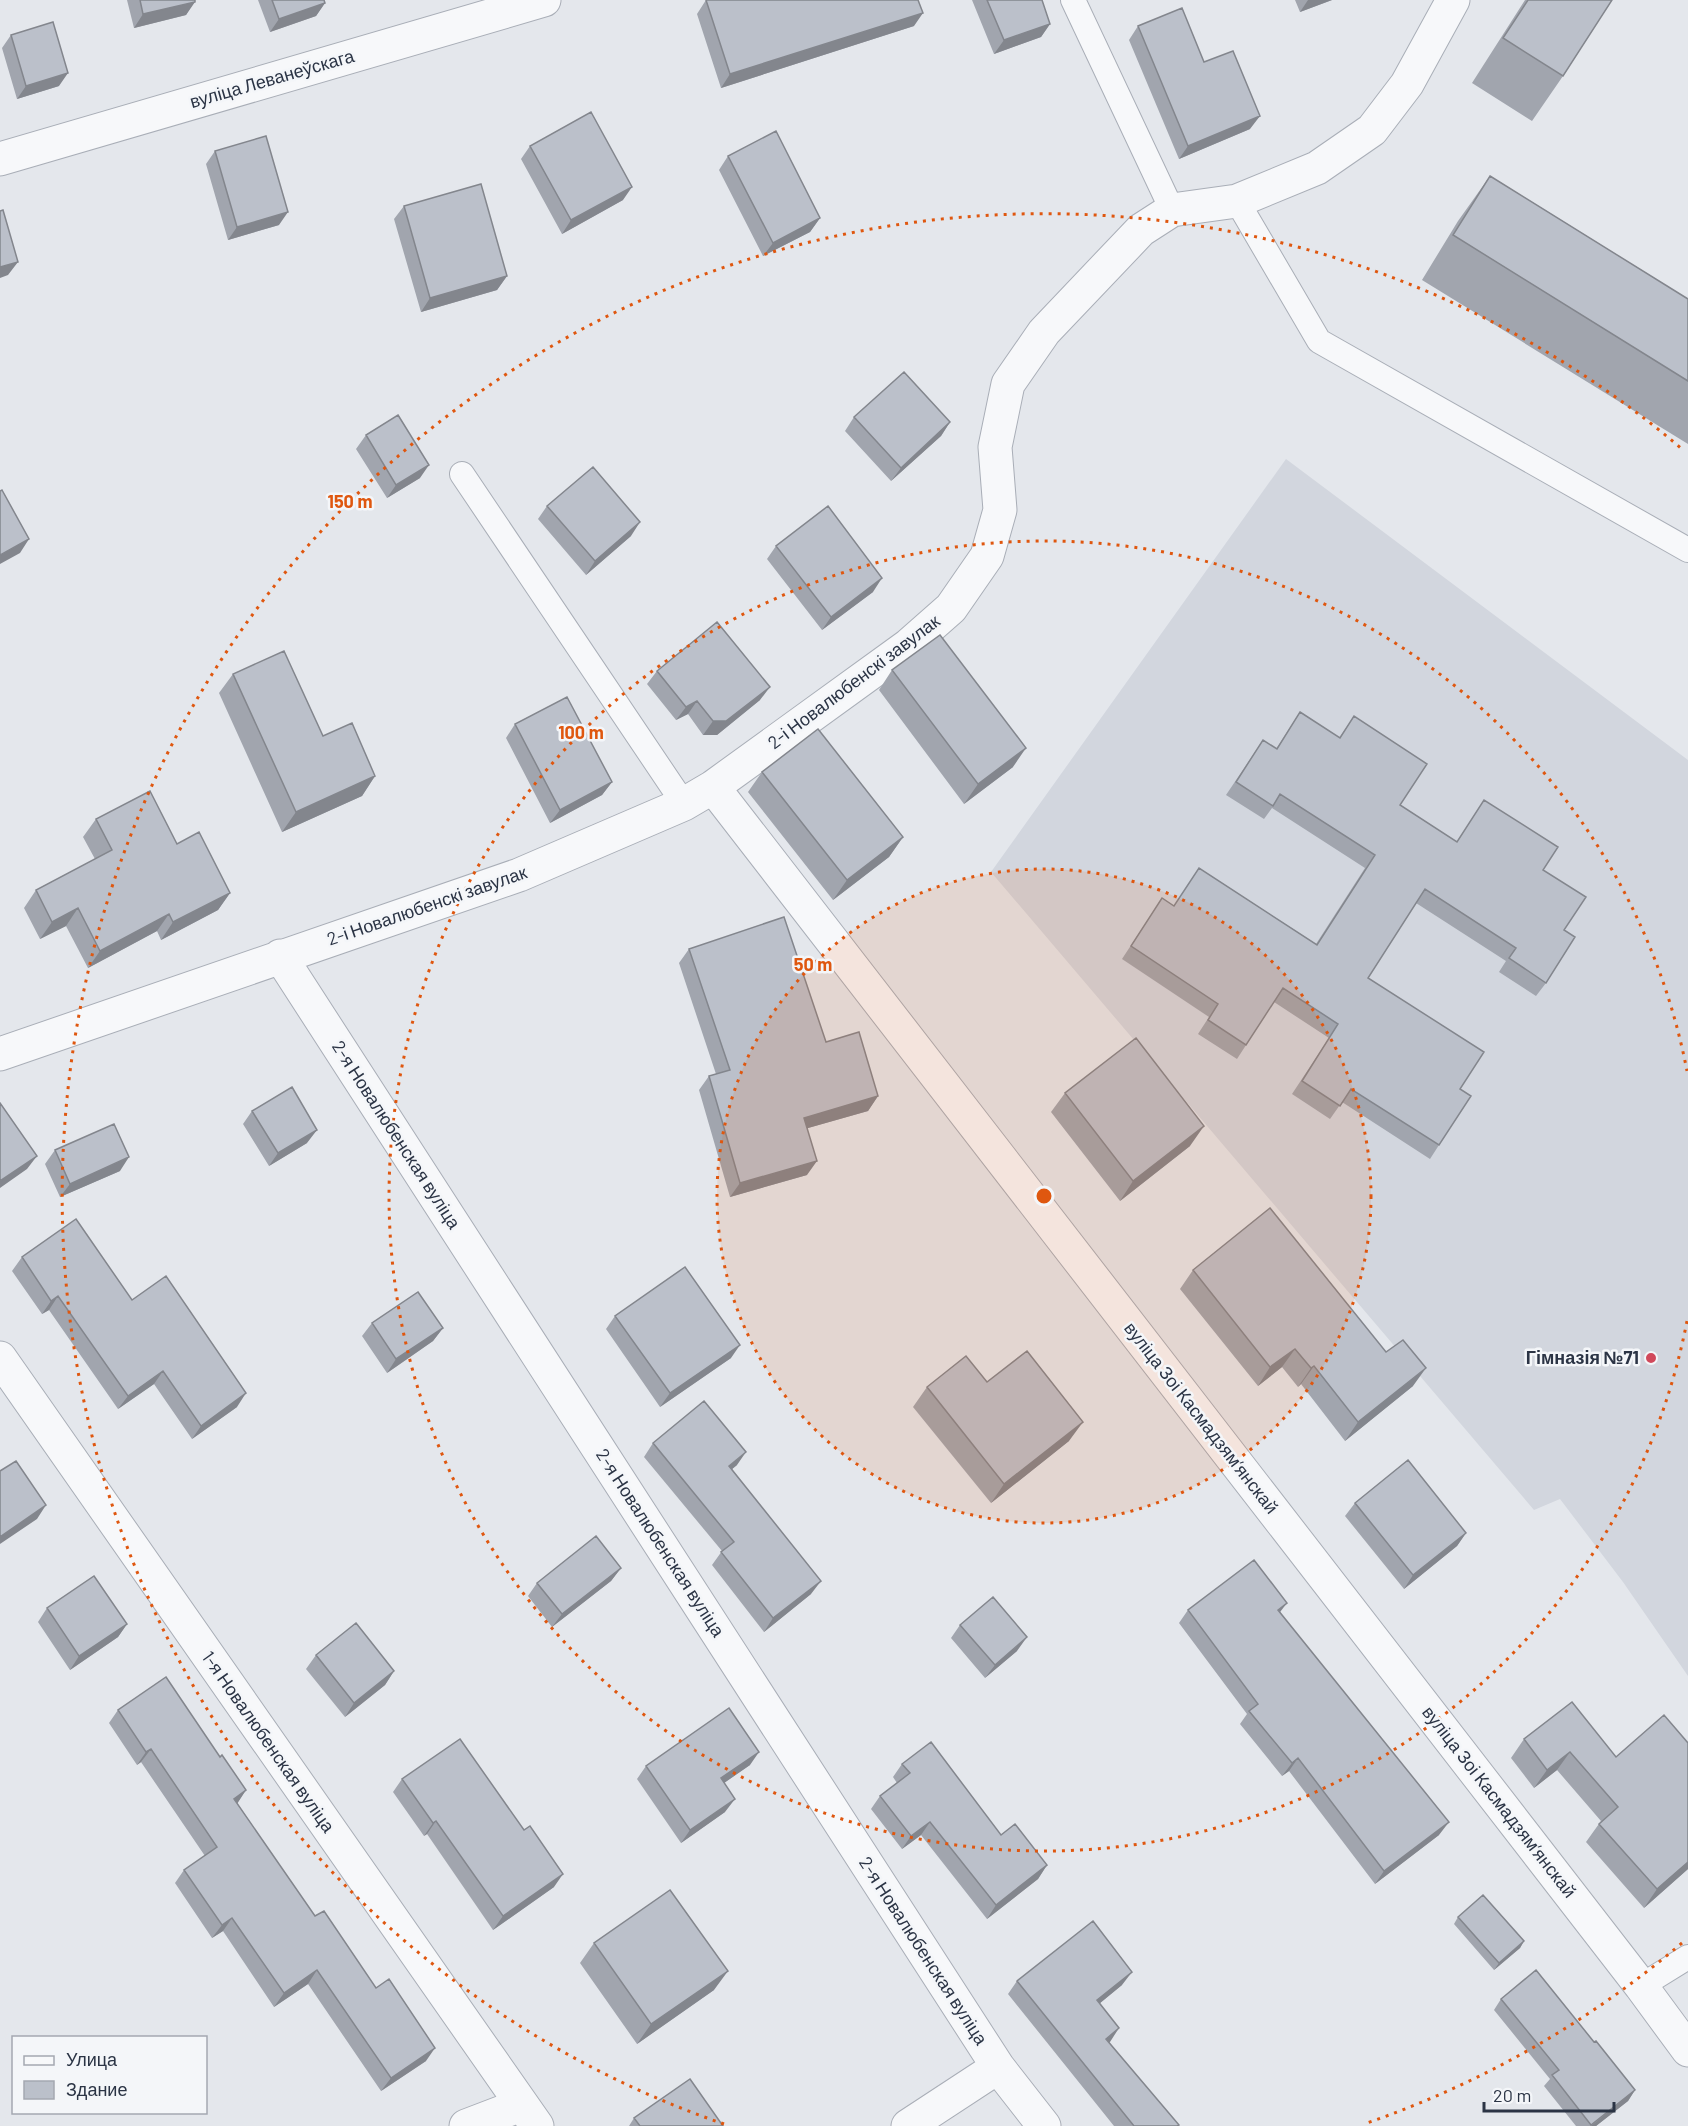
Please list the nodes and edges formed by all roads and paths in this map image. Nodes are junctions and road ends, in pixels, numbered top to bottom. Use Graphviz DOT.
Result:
graph roads {
  1 [pos="544,0"];
  2 [pos="1073,0"];
  3 [pos="1453,0"];
  4 [pos="0,159"];
  5 [pos="1238,201"];
  6 [pos="1172,210"];
  7 [pos="462,474"];
  8 [pos="1688,550"];
  9 [pos="713,787"];
  10 [pos="684,804"];
  11 [pos="280,956"];
  12 [pos="0,1054"];
  13 [pos="0,1358"];
  14 [pos="1688,1957"];
  15 [pos="1641,1986"];
  16 [pos="1688,2050"];
  17 [pos="998,2067"];
  18 [pos="529,2115"];
  19 [pos="466,2126"];
  20 [pos="908,2126"];
  21 [pos="1044,2126"];
  1 -- 4 [label="street, вуліца Леванеўскага"];
  2 -- 6 [label="lane"];
  3 -- 5 [label="street, 2-і Новалюбенскі завулак"];
  5 -- 6 [label="street, 2-і Новалюбенскі завулак"];
  5 -- 8 [label="lane"];
  6 -- 9 [label="street, 2-і Новалюбенскі завулак"];
  7 -- 10 [label="lane"];
  9 -- 10 [label="street, 2-і Новалюбенскі завулак"];
  9 -- 15 [label="street, вуліца Зоі Касмадзямʼянскай"];
  10 -- 11 [label="street, 2-і Новалюбенскі завулак"];
  11 -- 12 [label="street, 2-і Новалюбенскі завулак"];
  11 -- 17 [label="street, 2-я Новалюбенская вуліца"];
  13 -- 18 [label="street, 1-я Новалюбенская вуліца"];
  14 -- 15 [label="lane"];
  15 -- 16 [label="street, вуліца Зоі Касмадзямʼянскай"];
  17 -- 20 [label="street"];
  17 -- 21 [label="street, 2-я Новалюбенская вуліца"];
  18 -- 19 [label="street"];
}
